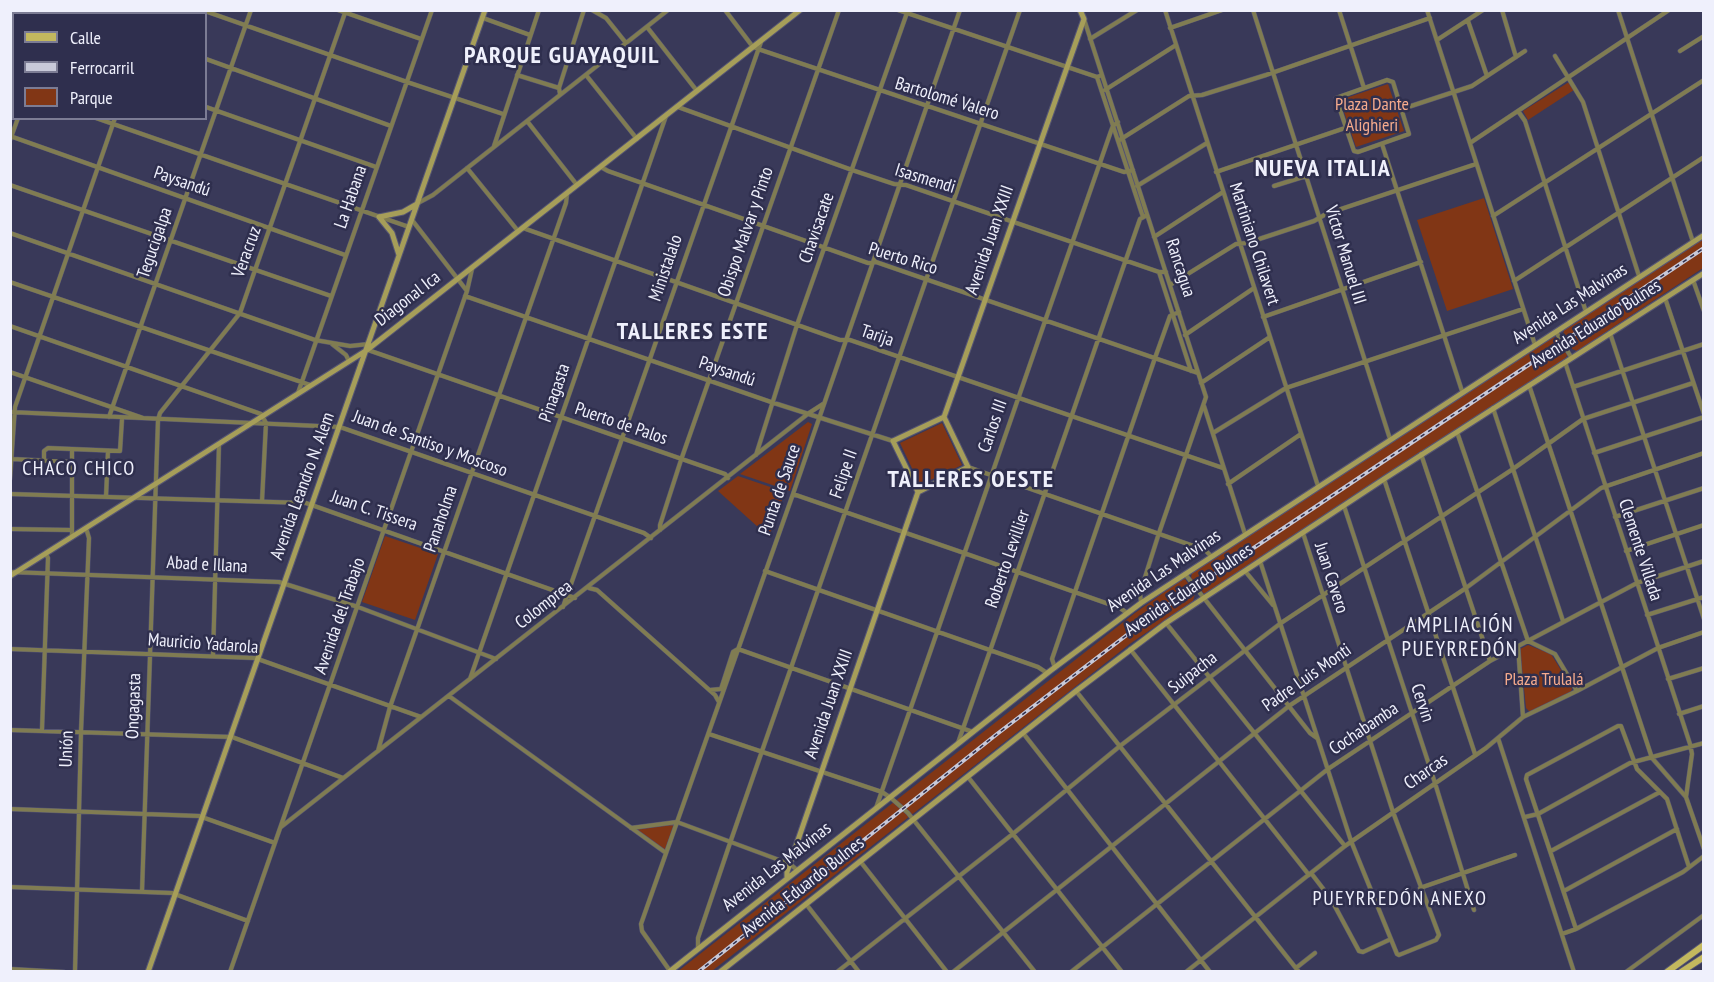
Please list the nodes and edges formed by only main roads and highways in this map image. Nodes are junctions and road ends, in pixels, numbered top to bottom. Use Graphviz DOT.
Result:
graph roads {
  1 [pos="485,10"];
  2 [pos="800,10"];
  3 [pos="1080,10"];
  4 [pos="418,203"];
  5 [pos="1704,235"];
  6 [pos="399,255"];
  7 [pos="1704,273"];
  8 [pos="368,347"];
  9 [pos="944,417"];
  10 [pos="918,492"];
  11 [pos="10,576"];
  12 [pos="787,878"];
  13 [pos="1704,945"];
  14 [pos="1704,957"];
  15 [pos="670,971"];
  16 [pos="148,972"];
  17 [pos="720,972"];
  18 [pos="1667,972"];
  19 [pos="1681,972"];
  1 -- 4 [label="main road, Avenida Leandro N. Alem"];
  2 -- 8 [label="main road, Diagonal Ica"];
  3 -- 9 [label="main road, Avenida Juan XXIII"];
  4 -- 6 [label="main road, Avenida Leandro N. Alem"];
  4 -- 6 [label="main road"];
  5 -- 12 [label="main road, Avenida Las Malvinas"];
  6 -- 8 [label="main road, Avenida Leandro N. Alem"];
  7 -- 17 [label="main road, Avenida Eduardo Bulnes"];
  8 -- 11 [label="main road, Diagonal Ica"];
  8 -- 16 [label="main road, Avenida Leandro N. Alem"];
  9 -- 10 [label="main road"];
  9 -- 10 [label="main road"];
  10 -- 12 [label="main road, Avenida Juan XXIII"];
  12 -- 15 [label="main road, Avenida Las Malvinas"];
  13 -- 18 [label="main road"];
  14 -- 19 [label="main road"];
}
